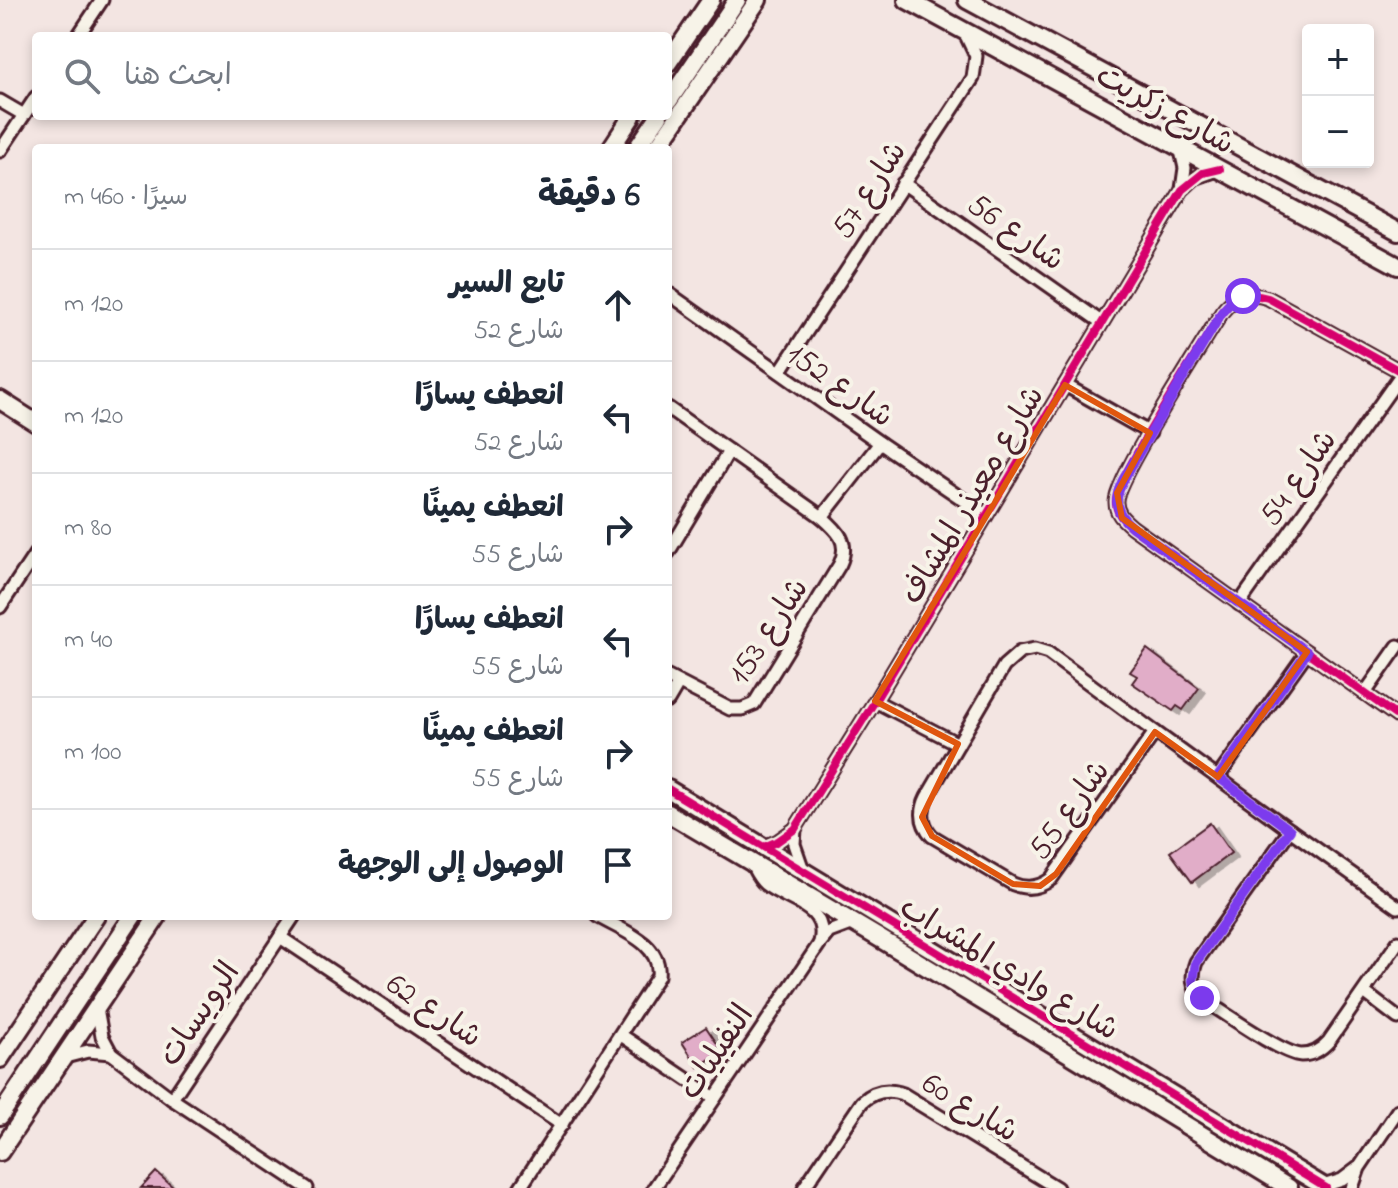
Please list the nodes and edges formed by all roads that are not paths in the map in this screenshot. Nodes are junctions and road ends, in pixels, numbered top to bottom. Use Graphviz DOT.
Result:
graph roads {
  1 [pos="102,0"];
  2 [pos="699,0"];
  3 [pos="711,0"];
  4 [pos="737,0"];
  5 [pos="758,0"];
  6 [pos="907,0"];
  7 [pos="967,0"];
  8 [pos="964,30"];
  9 [pos="81,32"];
  10 [pos="678,47"];
  11 [pos="672,57"];
  12 [pos="672,96"];
  13 [pos="0,101"];
  14 [pos="32,103"];
  15 [pos="24,115"];
  16 [pos="629,120"];
  17 [pos="656,120"];
  18 [pos="614,144"];
  19 [pos="640,144"];
  20 [pos="660,144"];
  21 [pos="1180,146"];
  22 [pos="0,151"];
  23 [pos="1220,169"];
  24 [pos="903,183"];
  25 [pos="1182,190"];
  26 [pos="1398,232"];
  27 [pos="1398,266"];
  28 [pos="672,296"];
  29 [pos="1101,322"];
  30 [pos="1398,370"];
  31 [pos="780,372"];
  32 [pos="1398,379"];
  33 [pos="1065,385"];
  34 [pos="0,400"];
  35 [pos="672,411"];
  36 [pos="32,420"];
  37 [pos="1150,433"];
  38 [pos="880,443"];
  39 [pos="729,451"];
  40 [pos="986,515"];
  41 [pos="822,517"];
  42 [pos="672,546"];
  43 [pos="32,559"];
  44 [pos="1239,604"];
  45 [pos="0,607"];
  46 [pos="1398,646"];
  47 [pos="1307,652"];
  48 [pos="673,681"];
  49 [pos="1365,693"];
  50 [pos="875,701"];
  51 [pos="1398,717"];
  52 [pos="1155,732"];
  53 [pos="958,744"];
  54 [pos="1218,777"];
  55 [pos="672,791"];
  56 [pos="672,815"];
  57 [pos="795,829"];
  58 [pos="1290,830"];
  59 [pos="764,847"];
  60 [pos="751,863"];
  61 [pos="803,870"];
  62 [pos="1398,907"];
  63 [pos="93,920"];
  64 [pos="130,920"];
  65 [pos="155,920"];
  66 [pos="291,920"];
  67 [pos="604,920"];
  68 [pos="853,923"];
  69 [pos="280,937"];
  70 [pos="1398,942"];
  71 [pos="820,943"];
  72 [pos="1364,992"];
  73 [pos="97,1008"];
  74 [pos="1398,1018"];
  75 [pos="621,1035"];
  76 [pos="111,1053"];
  77 [pos="64,1057"];
  78 [pos="0,1059"];
  79 [pos="715,1098"];
  80 [pos="172,1099"];
  81 [pos="1398,1110"];
  82 [pos="0,1116"];
  83 [pos="562,1125"];
  84 [pos="0,1152"];
  85 [pos="1359,1168"];
  86 [pos="1324,1187"];
  87 [pos="307,1188"];
  88 [pos="520,1188"];
  89 [pos="654,1188"];
  90 [pos="804,1188"];
  91 [pos="1057,1188"];
  92 [pos="1289,1188"];
  93 [pos="1352,1188"];
  1 -- 9 [label="street"];
  2 -- 10 [label="main road"];
  3 -- 10 [label="main road"];
  4 -- 12 [label="main road"];
  5 -- 20 [label="main road"];
  6 -- 8 [label="main road, شارع زكريت"];
  7 -- 26 [label="main road, شارع زكريت"];
  8 -- 21 [label="main road, شارع زكريت"];
  8 -- 24 [label="street, شارع 57"];
  10 -- 11 [label="main road"];
  13 -- 15 [label="street"];
  14 -- 15 [label="street"];
  15 -- 22 [label="street"];
  16 -- 18 [label="main road"];
  17 -- 19 [label="main road"];
  21 -- 23 [label="main road, شارع زكريت"];
  21 -- 25 [label="street"];
  23 -- 25 [label="street, شارع معيذر المشاف"];
  23 -- 27 [label="main road, شارع زكريت"];
  24 -- 29 [label="street, شارع 56"];
  24 -- 31 [label="street, شارع 57"];
  25 -- 29 [label="street, شارع معيذر المشاف"];
  28 -- 31 [label="street, شارع 152"];
  29 -- 33 [label="street, شارع معيذر المشاف"];
  30 -- 37 [label="street"];
  31 -- 38 [label="street, شارع 152"];
  32 -- 44 [label="street, شارع 54"];
  33 -- 37 [label="street"];
  33 -- 40 [label="street, شارع معيذر المشاف"];
  34 -- 36 [label="main road"];
  35 -- 39 [label="street, شارع 153"];
  37 -- 44 [label="street"];
  38 -- 40 [label="street, شارع 152"];
  38 -- 41 [label="street"];
  39 -- 41 [label="street, شارع 153"];
  39 -- 42 [label="street"];
  40 -- 50 [label="street, شارع معيذر المشاف"];
  41 -- 48 [label="street, شارع 153"];
  43 -- 45 [label="street"];
  44 -- 47 [label="street"];
  46 -- 49 [label="street"];
  47 -- 49 [label="street"];
  47 -- 54 [label="street"];
  49 -- 51 [label="street"];
  50 -- 53 [label="street"];
  50 -- 57 [label="street, شارع معيذر المشاف"];
  52 -- 53 [label="street, شارع 55"];
  52 -- 53 [label="street, شارع 55"];
  52 -- 54 [label="street, شارع 55"];
  54 -- 58 [label="street, شارع 55"];
  55 -- 59 [label="main road, شارع وادي المشراب"];
  56 -- 60 [label="main road, شارع وادي المشراب"];
  57 -- 59 [label="street, شارع معيذر المشاف"];
  57 -- 61 [label="street"];
  58 -- 62 [label="street, شارع 55"];
  58 -- 72 [label="street"];
  59 -- 61 [label="main road, شارع وادي المشراب"];
  60 -- 68 [label="main road, شارع وادي المشراب"];
  60 -- 71 [label="street"];
  61 -- 86 [label="main road, شارع وادي المشراب"];
  63 -- 78 [label="main road"];
  64 -- 82 [label="main road"];
  65 -- 73 [label="main road"];
  66 -- 69 [label="street, الرويسات"];
  67 -- 75 [label="street"];
  68 -- 71 [label="street, النفيليات"];
  68 -- 92 [label="main road, شارع وادي المشراب"];
  69 -- 80 [label="street, الرويسات"];
  69 -- 83 [label="street, شارع 62"];
  70 -- 72 [label="street"];
  71 -- 79 [label="street, النفيليات"];
  72 -- 74 [label="street"];
  73 -- 76 [label="street, الرويسات"];
  73 -- 77 [label="main road"];
  75 -- 79 [label="street"];
  75 -- 83 [label="street"];
  76 -- 77 [label="street, الرويسات"];
  76 -- 80 [label="street, الرويسات"];
  77 -- 84 [label="main road"];
  79 -- 89 [label="street, النفيليات"];
  80 -- 87 [label="street, الرويسات"];
  81 -- 85 [label="street"];
  83 -- 88 [label="street"];
  85 -- 86 [label="street"];
  85 -- 93 [label="street"];
  90 -- 91 [label="street, شارع 60"];
}
